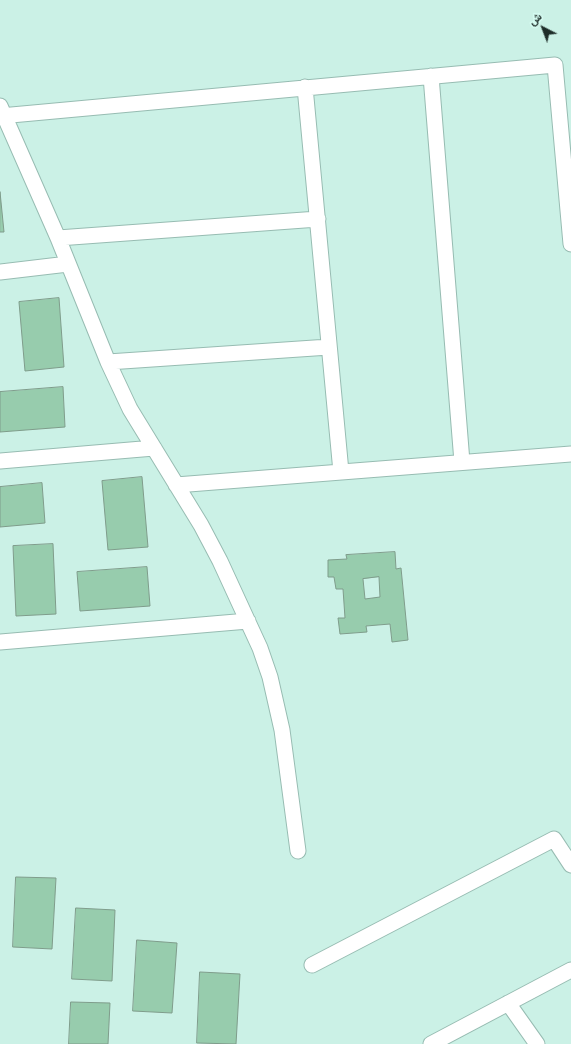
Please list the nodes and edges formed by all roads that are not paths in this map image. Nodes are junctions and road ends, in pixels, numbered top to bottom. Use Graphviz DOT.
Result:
graph roads {
  1 [pos="431,76"];
  2 [pos="305,87"];
  3 [pos="2,113"];
  4 [pos="318,219"];
  5 [pos="58,238"];
  6 [pos="571,244"];
  7 [pos="68,264"];
  8 [pos="0,272"];
  9 [pos="329,347"];
  10 [pos="108,362"];
  11 [pos="154,448"];
  12 [pos="571,454"];
  13 [pos="0,461"];
  14 [pos="462,462"];
  15 [pos="341,472"];
  16 [pos="176,485"];
  17 [pos="248,621"];
  18 [pos="0,642"];
  19 [pos="298,851"];
  20 [pos="571,865"];
  21 [pos="312,965"];
  22 [pos="571,970"];
  23 [pos="508,1003"];
  24 [pos="431,1044"];
  25 [pos="537,1044"];
  1 -- 2 [label="street"];
  1 -- 6 [label="street"];
  1 -- 14 [label="street"];
  2 -- 3 [label="street"];
  2 -- 4 [label="street"];
  3 -- 5 [label="street"];
  4 -- 5 [label="street"];
  4 -- 9 [label="street"];
  5 -- 7 [label="street"];
  7 -- 8 [label="street"];
  7 -- 10 [label="street"];
  9 -- 10 [label="street"];
  9 -- 15 [label="street"];
  10 -- 11 [label="street"];
  11 -- 13 [label="street"];
  11 -- 16 [label="street"];
  12 -- 14 [label="street"];
  14 -- 15 [label="street"];
  15 -- 16 [label="street"];
  16 -- 17 [label="street"];
  17 -- 18 [label="street"];
  17 -- 19 [label="street"];
  20 -- 21 [label="street"];
  22 -- 23 [label="street"];
  23 -- 24 [label="street"];
  23 -- 25 [label="street"];
}
